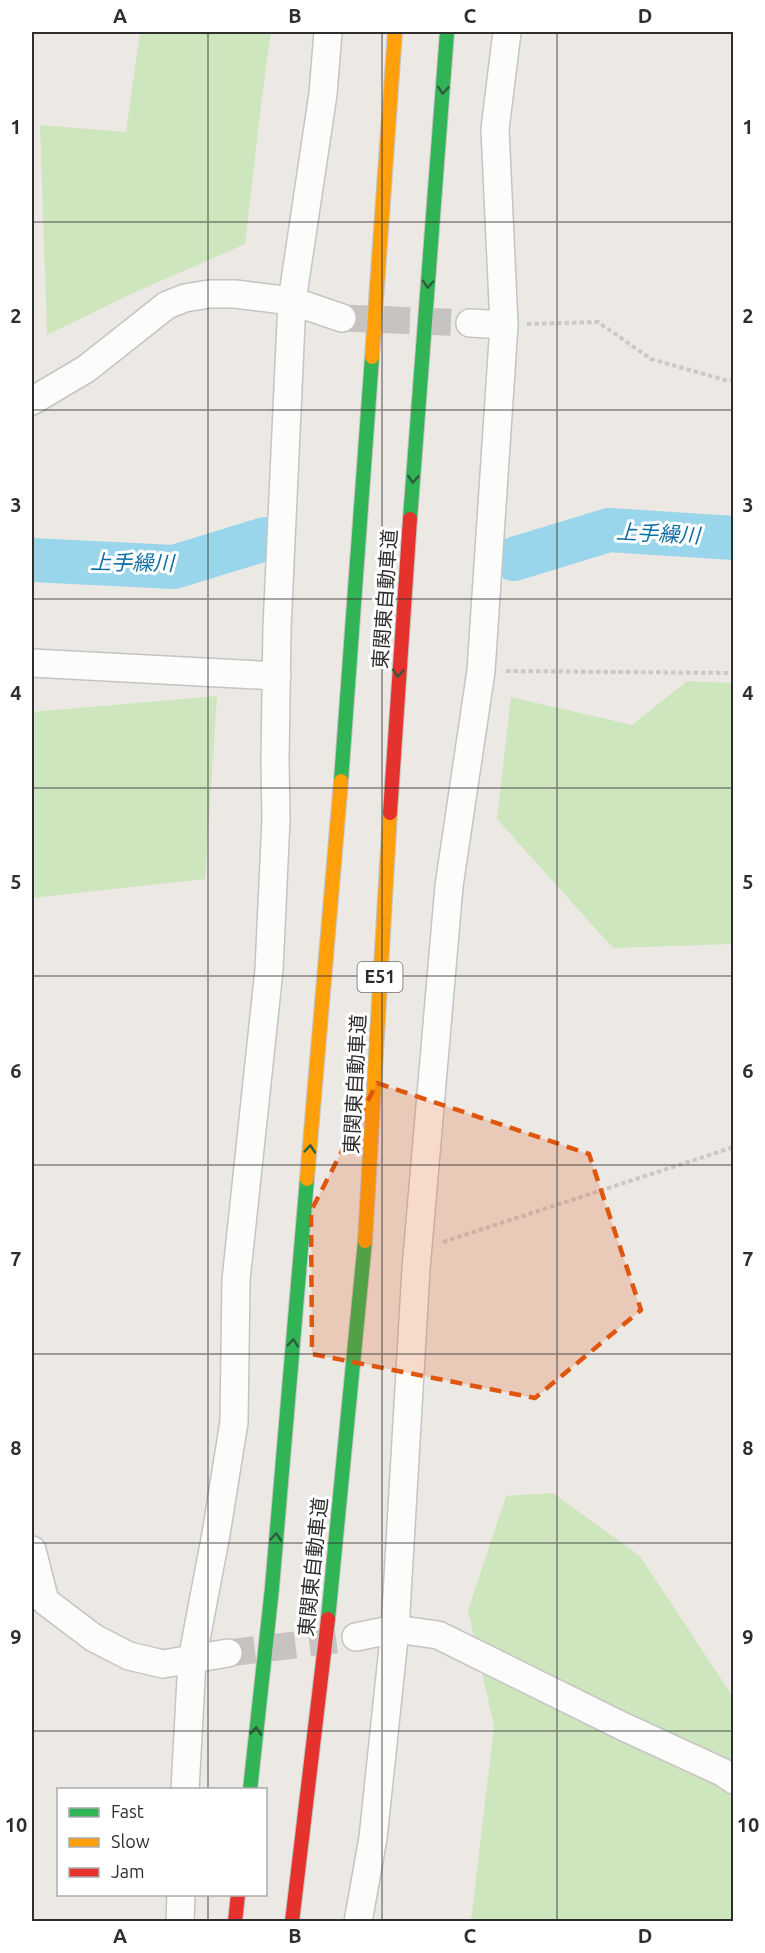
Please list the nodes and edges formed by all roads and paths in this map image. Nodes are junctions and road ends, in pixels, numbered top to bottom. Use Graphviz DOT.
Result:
graph roads {
  1 [pos="328,32"];
  2 [pos="395,32"];
  3 [pos="447,32"];
  4 [pos="507,32"];
  5 [pos="292,302"];
  6 [pos="342,318"];
  7 [pos="470,323"];
  8 [pos="504,325"];
  9 [pos="734,379"];
  10 [pos="32,400"];
  11 [pos="32,663"];
  12 [pos="482,671"];
  13 [pos="734,673"];
  14 [pos="277,676"];
  15 [pos="734,1147"];
  16 [pos="418,1250"];
  17 [pos="32,1550"];
  18 [pos="396,1629"];
  19 [pos="356,1637"];
  20 [pos="228,1653"];
  21 [pos="192,1660"];
  22 [pos="734,1780"];
  23 [pos="186,1788"];
  24 [pos="250,1788"];
  25 [pos="181,1896"];
  26 [pos="238,1896"];
  27 [pos="180,1922"];
  28 [pos="235,1922"];
  29 [pos="292,1922"];
  30 [pos="358,1922"];
  1 -- 5 [label="street"];
  24 -- 2 [label="highway, 東関東自動車道, one-way"];
  3 -- 29 [label="highway, 東関東自動車道 / E51, one-way"];
  4 -- 8 [label="street"];
  5 -- 6 [label="street"];
  5 -- 10 [label="street"];
  5 -- 14 [label="street"];
  7 -- 8 [label="street"];
  8 -- 9 [label="path"];
  8 -- 12 [label="street"];
  11 -- 14 [label="street"];
  12 -- 13 [label="path"];
  12 -- 16 [label="street"];
  14 -- 21 [label="street"];
  15 -- 16 [label="path"];
  16 -- 18 [label="street"];
  17 -- 21 [label="street"];
  18 -- 19 [label="street"];
  18 -- 22 [label="street"];
  18 -- 30 [label="street"];
  20 -- 21 [label="street"];
  21 -- 23 [label="street"];
  25 -- 27 [label="street"];
  26 -- 28 [label="highway"];
}
